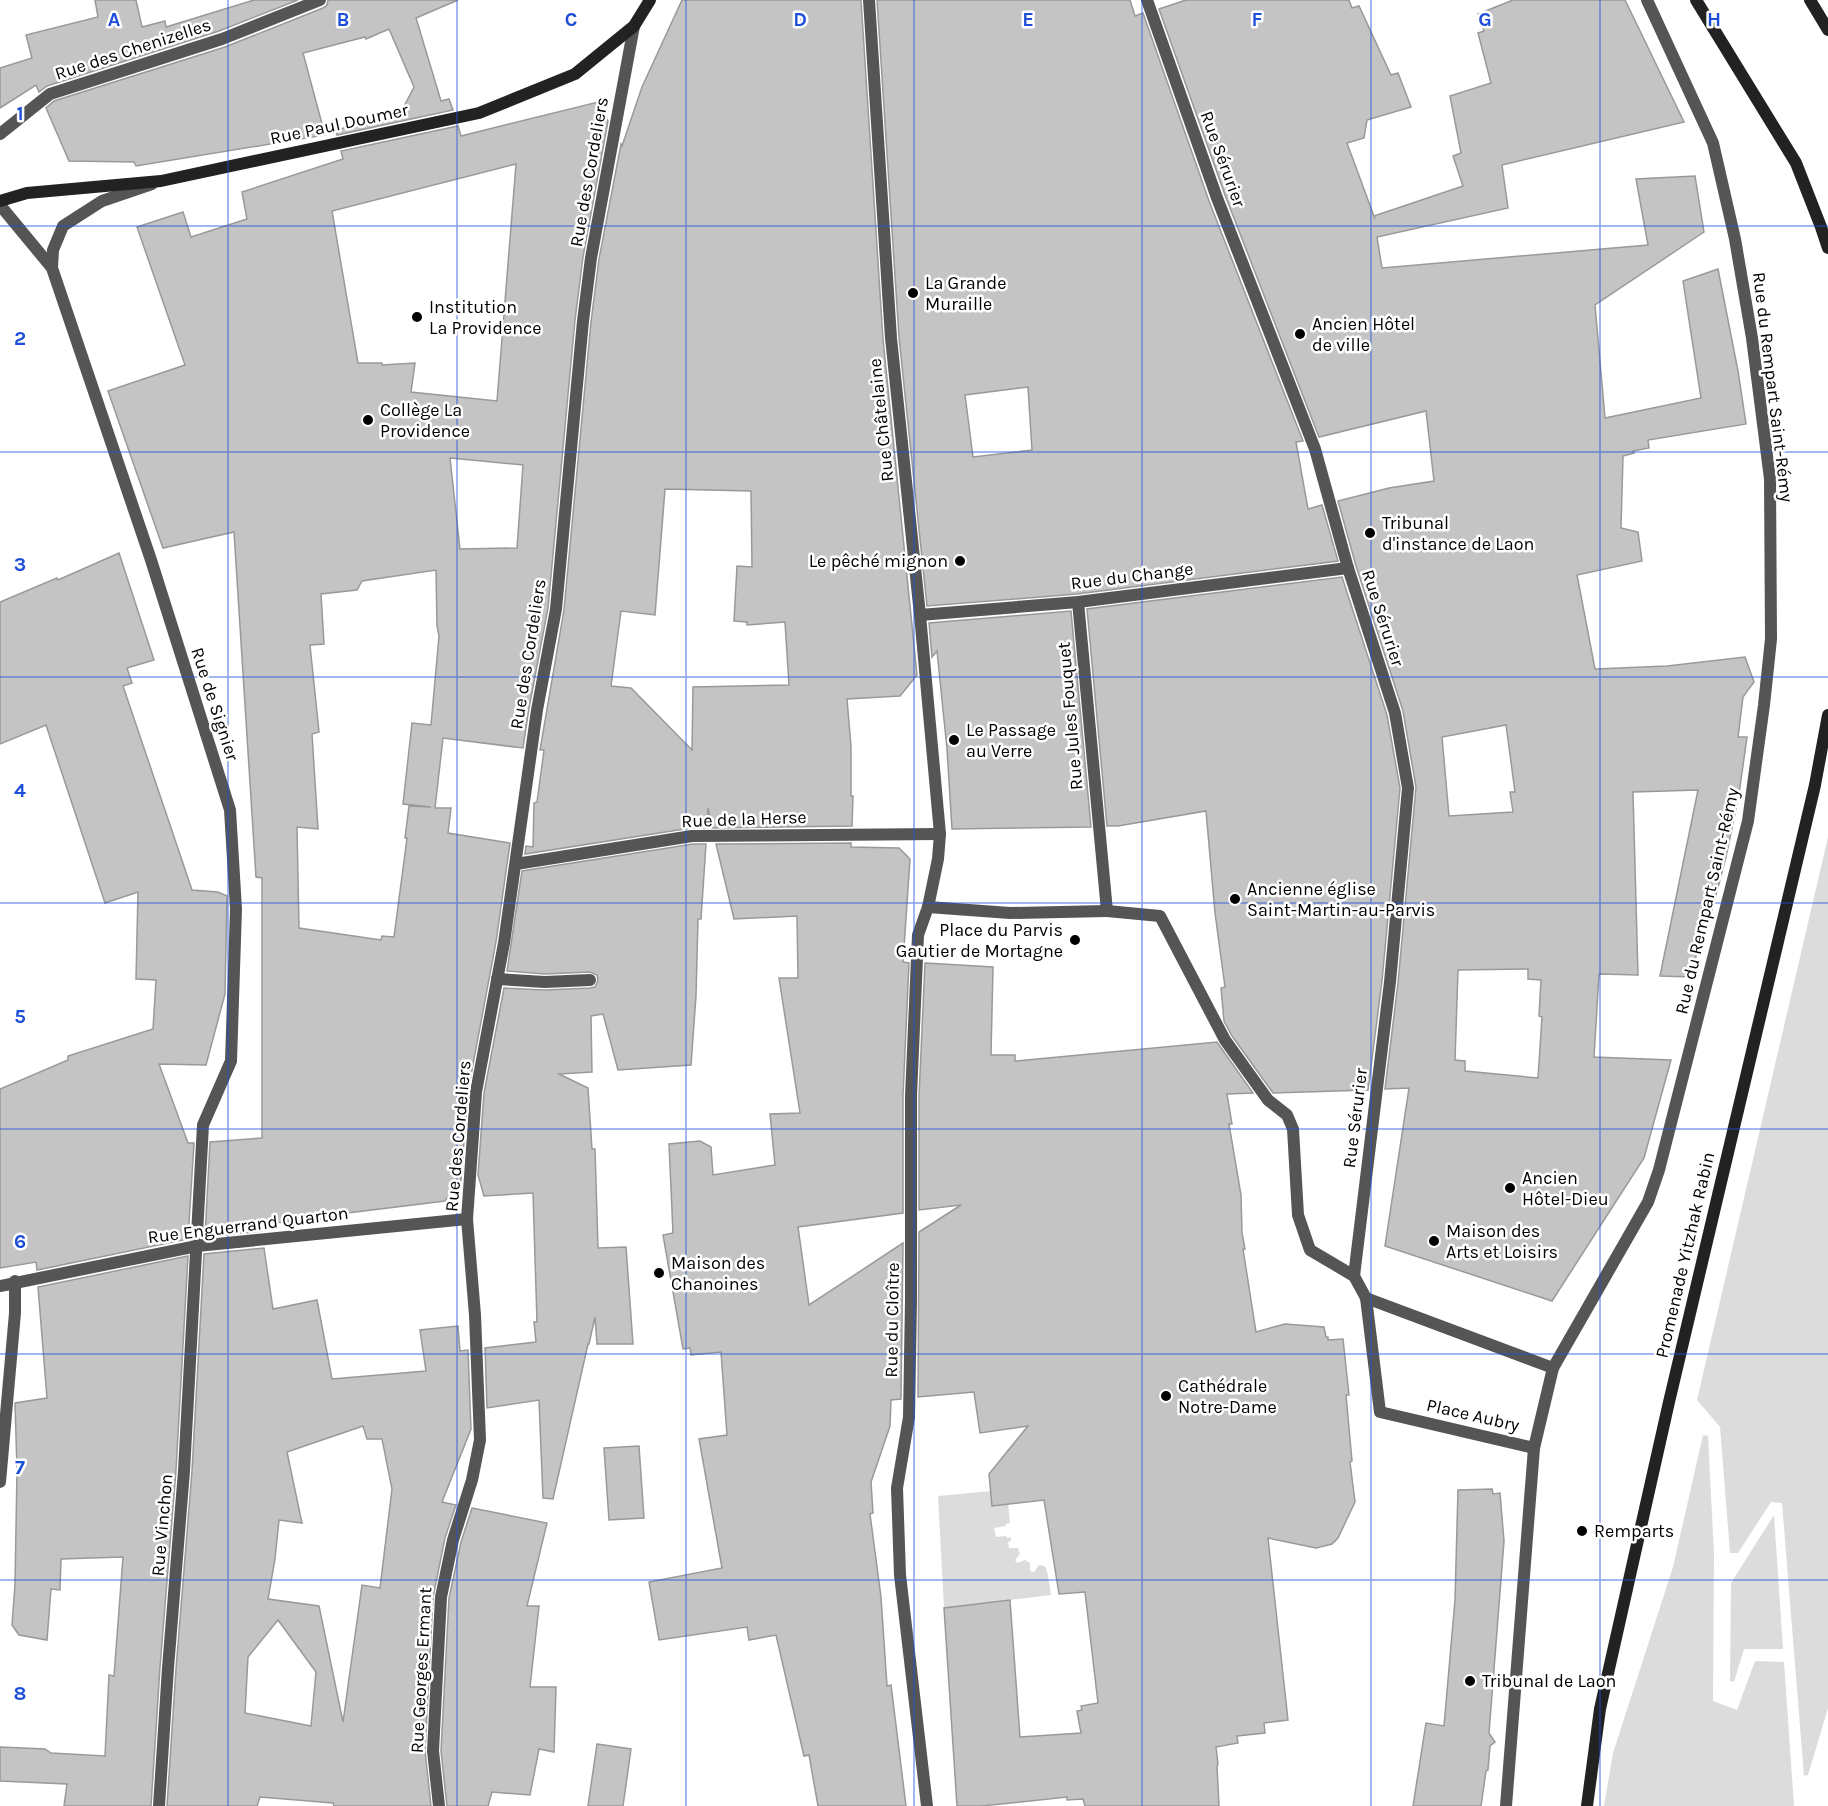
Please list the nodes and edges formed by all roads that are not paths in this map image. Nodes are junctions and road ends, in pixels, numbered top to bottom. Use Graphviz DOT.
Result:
graph roads {
  1 [pos="320,0"];
  2 [pos="650,0"];
  3 [pos="869,0"];
  4 [pos="1147,0"];
  5 [pos="1647,0"];
  6 [pos="1696,0"];
  7 [pos="1810,0"];
  8 [pos="634,26"];
  9 [pos="1828,30"];
  10 [pos="0,134"];
  11 [pos="161,181"];
  12 [pos="0,203"];
  13 [pos="1828,248"];
  14 [pos="52,268"];
  15 [pos="1348,568"];
  16 [pos="1078,602"];
  17 [pos="920,615"];
  18 [pos="1828,715"];
  19 [pos="940,834"];
  20 [pos="516,864"];
  21 [pos="928,907"];
  22 [pos="1107,910"];
  23 [pos="497,979"];
  24 [pos="590,980"];
  25 [pos="467,1219"];
  26 [pos="197,1246"];
  27 [pos="1354,1276"];
  28 [pos="15,1281"];
  29 [pos="0,1286"];
  30 [pos="472,1288"];
  31 [pos="1366,1298"];
  32 [pos="1553,1368"];
  33 [pos="1534,1448"];
  34 [pos="0,1482"];
  35 [pos="159,1806"];
  36 [pos="439,1806"];
  37 [pos="927,1806"];
  38 [pos="1506,1806"];
  39 [pos="1587,1806"];
  1 -- 10 [label="street, Rue des Chenizelles"];
  2 -- 8 [label="street, Rue Paul Doumer"];
  3 -- 17 [label="street, Rue Châtelaine"];
  4 -- 15 [label="street, Rue Sérurier"];
  5 -- 32 [label="street, Rue du Rempart Saint-Rémy"];
  6 -- 13 [label="street"];
  7 -- 9 [label="street"];
  8 -- 11 [label="street, Rue Paul Doumer"];
  8 -- 20 [label="street, Rue des Cordeliers"];
  11 -- 12 [label="street, Rue Paul Doumer"];
  11 -- 14 [label="street"];
  12 -- 14 [label="street, Rue de Signier"];
  14 -- 26 [label="street, Rue de Signier"];
  15 -- 16 [label="street, Rue du Change"];
  15 -- 27 [label="street, Rue Sérurier"];
  16 -- 17 [label="street, Rue du Change"];
  16 -- 22 [label="street, Rue Jules Fouquet"];
  17 -- 19 [label="street, Rue Châtelaine"];
  18 -- 39 [label="street, Promenade Yitzhak Rabin"];
  19 -- 20 [label="street, Rue de la Herse"];
  19 -- 21 [label="street, Rue du Cloître"];
  20 -- 23 [label="street, Rue des Cordeliers"];
  21 -- 22 [label="street"];
  21 -- 37 [label="street, Rue du Cloître"];
  22 -- 27 [label="street"];
  23 -- 24 [label="street"];
  23 -- 25 [label="street, Rue des Cordeliers"];
  25 -- 26 [label="street, Rue Enguerrand Quarton"];
  25 -- 30 [label="street, Rue des Cordeliers"];
  26 -- 28 [label="street, Rue Enguerrand Quarton"];
  26 -- 35 [label="street, Rue Vinchon"];
  27 -- 31 [label="street, Place Aubry"];
  28 -- 29 [label="street, Rue Enguerrand Quarton"];
  28 -- 34 [label="street"];
  30 -- 36 [label="street, Rue Georges Ermant"];
  31 -- 32 [label="street"];
  31 -- 33 [label="street, Place Aubry"];
  32 -- 33 [label="street, Place Aubry"];
  33 -- 38 [label="street"];
}
